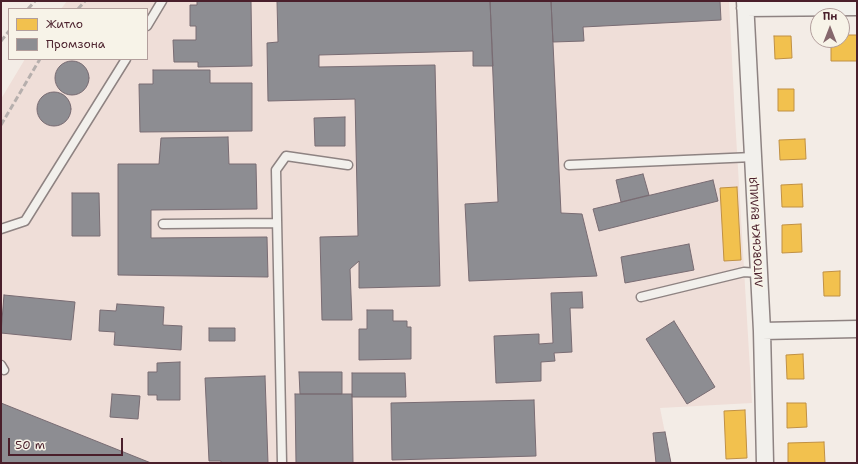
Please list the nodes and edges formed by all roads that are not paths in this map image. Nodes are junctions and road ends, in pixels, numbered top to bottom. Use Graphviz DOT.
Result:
graph roads {
  1 [pos="162,1"];
  2 [pos="745,5"];
  3 [pos="857,7"];
  4 [pos="148,24"];
  5 [pos="125,60"];
  6 [pos="753,157"];
  7 [pos="348,165"];
  8 [pos="569,165"];
  9 [pos="276,223"];
  10 [pos="163,224"];
  11 [pos="1,228"];
  12 [pos="759,273"];
  13 [pos="641,297"];
  14 [pos="857,329"];
  15 [pos="762,331"];
  16 [pos="282,463"];
  17 [pos="765,463"];
  1 -- 4 [label="lane"];
  2 -- 3 [label="street"];
  2 -- 6 [label="street, ЛИТОВСЬКА ВУЛИЦЯ"];
  5 -- 11 [label="lane"];
  6 -- 8 [label="lane"];
  6 -- 12 [label="street, ЛИТОВСЬКА ВУЛИЦЯ"];
  7 -- 9 [label="lane"];
  9 -- 10 [label="lane"];
  9 -- 16 [label="lane"];
  12 -- 13 [label="lane"];
  12 -- 15 [label="street, ЛИТОВСЬКА ВУЛИЦЯ"];
  14 -- 15 [label="street"];
  15 -- 17 [label="street, ЛИТОВСЬКА ВУЛИЦЯ"];
}
